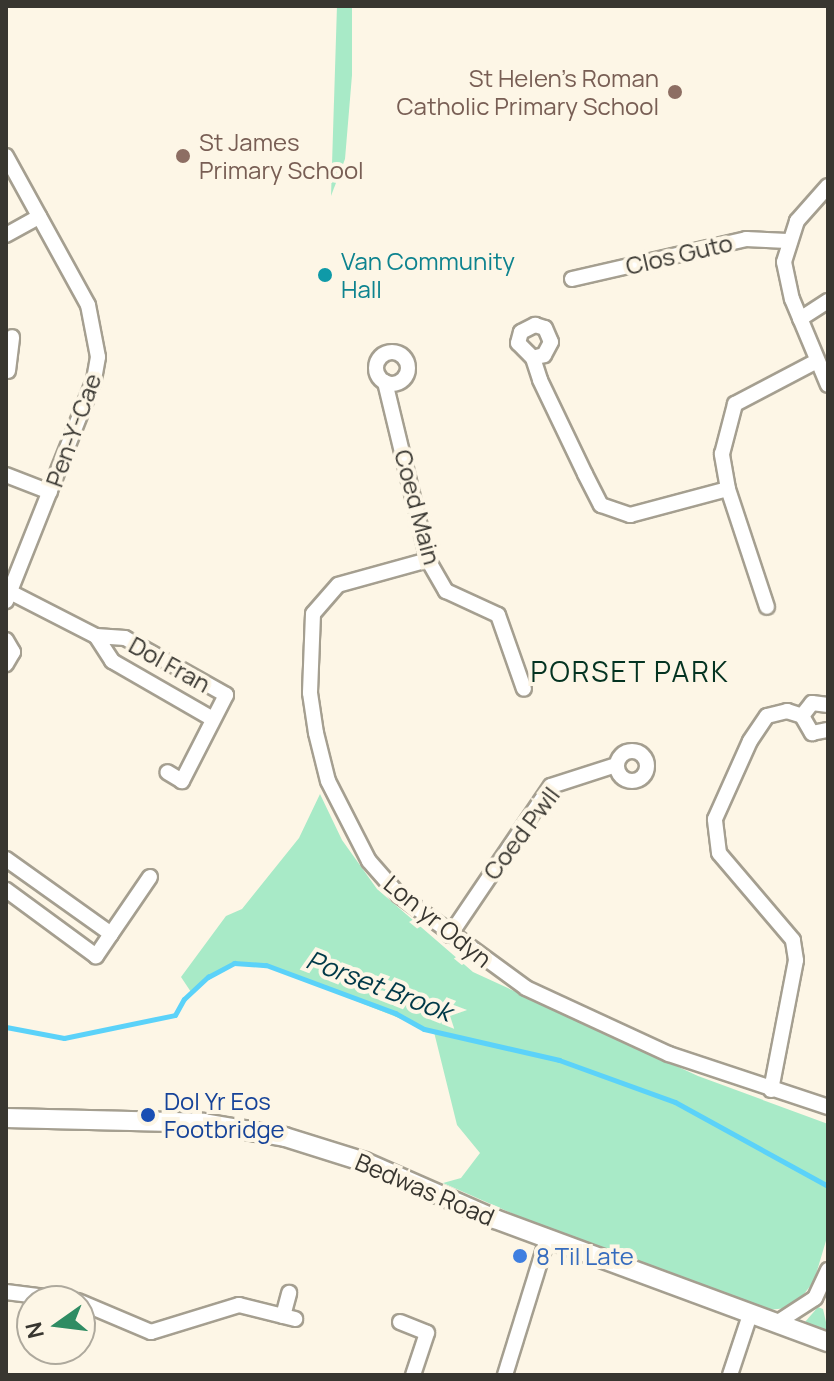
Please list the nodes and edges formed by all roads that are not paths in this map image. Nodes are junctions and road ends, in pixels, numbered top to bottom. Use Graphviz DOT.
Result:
graph roads {
  1 [pos="6,156"];
  2 [pos="828,186"];
  3 [pos="39,217"];
  4 [pos="6,235"];
  5 [pos="787,241"];
  6 [pos="572,279"];
  7 [pos="828,301"];
  8 [pos="800,319"];
  9 [pos="12,337"];
  10 [pos="8,354"];
  11 [pos="533,358"];
  12 [pos="817,361"];
  13 [pos="8,371"];
  14 [pos="385,382"];
  15 [pos="828,385"];
  16 [pos="6,475"];
  17 [pos="728,489"];
  18 [pos="50,492"];
  19 [pos="428,560"];
  20 [pos="8,596"];
  21 [pos="767,607"];
  22 [pos="96,636"];
  23 [pos="6,640"];
  24 [pos="6,664"];
  25 [pos="524,689"];
  26 [pos="828,705"];
  27 [pos="802,716"];
  28 [pos="213,719"];
  29 [pos="828,730"];
  30 [pos="616,765"];
  31 [pos="167,772"];
  32 [pos="6,859"];
  33 [pos="150,877"];
  34 [pos="6,890"];
  35 [pos="111,934"];
  36 [pos="450,935"];
  37 [pos="771,1090"];
  38 [pos="828,1107"];
  39 [pos="6,1118"];
  40 [pos="547,1239"];
  41 [pos="827,1279"];
  42 [pos="289,1293"];
  43 [pos="96,1309"];
  44 [pos="751,1312"];
  45 [pos="400,1322"];
  46 [pos="778,1322"];
  47 [pos="828,1342"];
  48 [pos="413,1375"];
  49 [pos="505,1375"];
  50 [pos="730,1375"];
  1 -- 3 [label="street, Pen-Y-Cae"];
  2 -- 5 [label="street"];
  3 -- 4 [label="street"];
  3 -- 18 [label="street, Pen-Y-Cae"];
  5 -- 6 [label="street, Clos Guto"];
  5 -- 8 [label="street"];
  7 -- 8 [label="street"];
  8 -- 12 [label="street"];
  9 -- 10 [label="street"];
  10 -- 13 [label="street"];
  11 -- 17 [label="street"];
  12 -- 15 [label="street"];
  12 -- 17 [label="street"];
  14 -- 19 [label="street, Coed Main"];
  16 -- 18 [label="street"];
  17 -- 21 [label="street"];
  18 -- 20 [label="street, Pen-Y-Cae"];
  19 -- 25 [label="street, Coed Main"];
  19 -- 36 [label="street, Lon yr Odyn"];
  20 -- 22 [label="street, Dol Fran"];
  22 -- 28 [label="street"];
  22 -- 28 [label="street, Dol Fran"];
  23 -- 24 [label="street"];
  26 -- 27 [label="street"];
  27 -- 29 [label="street"];
  27 -- 37 [label="street"];
  28 -- 31 [label="street, Dol Fran"];
  30 -- 36 [label="street, Coed Pwll"];
  32 -- 35 [label="street"];
  33 -- 35 [label="street"];
  34 -- 35 [label="street"];
  36 -- 37 [label="street, Lon yr Odyn"];
  37 -- 38 [label="street, Lon yr Odyn"];
  39 -- 40 [label="main road, Bedwas Road"];
  40 -- 44 [label="main road, Bedwas Road"];
  40 -- 49 [label="street"];
  41 -- 46 [label="street"];
  42 -- 43 [label="street"];
  44 -- 46 [label="main road, Bedwas Road"];
  44 -- 50 [label="street"];
  45 -- 48 [label="street"];
  46 -- 47 [label="main road, Bedwas Road"];
}
